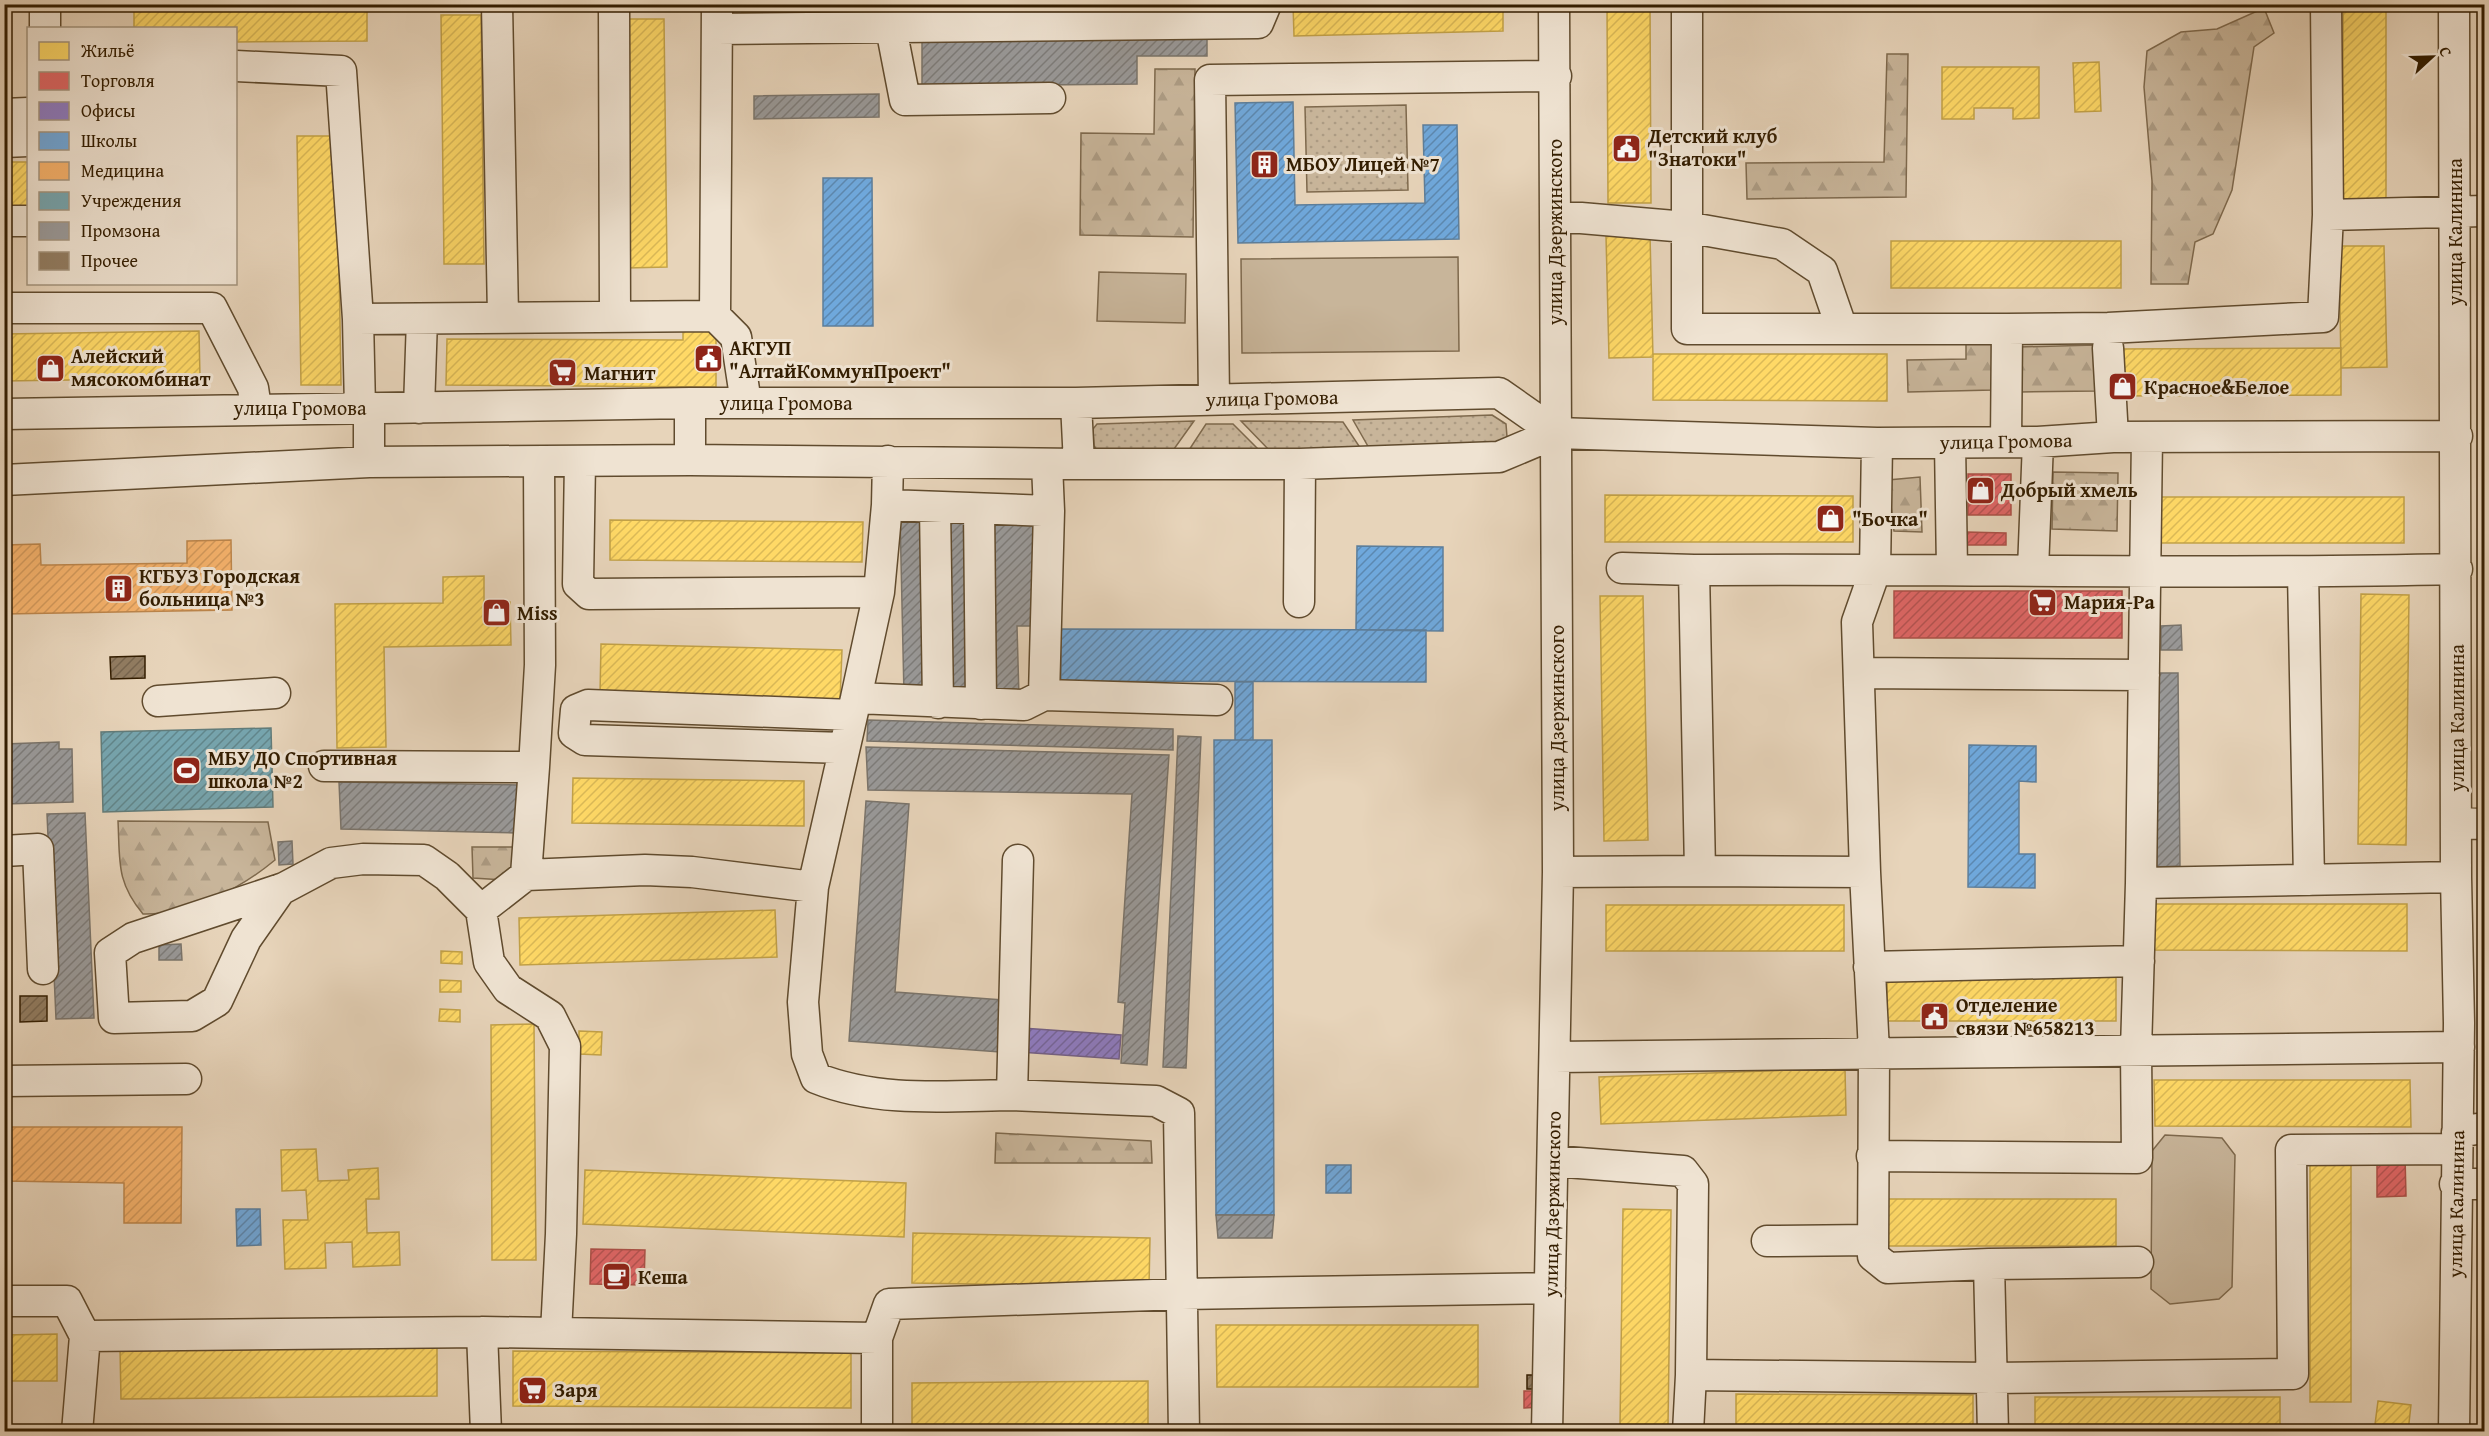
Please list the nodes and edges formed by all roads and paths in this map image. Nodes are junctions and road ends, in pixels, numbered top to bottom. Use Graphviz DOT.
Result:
graph roads {
  1 [pos="45,4"];
  2 [pos="497,4"];
  3 [pos="1266,4"];
  4 [pos="1554,4"];
  5 [pos="1687,4"];
  6 [pos="2326,4"];
  7 [pos="2454,4"];
  8 [pos="614,6"];
  9 [pos="717,16"];
  10 [pos="1014,16"];
  11 [pos="45,27"];
  12 [pos="891,28"];
  13 [pos="237,66"];
  14 [pos="1556,76"];
  15 [pos="1050,98"];
  16 [pos="27,113"];
  17 [pos="4,114"];
  18 [pos="27,141"];
  19 [pos="4,142"];
  20 [pos="2484,211"];
  21 [pos="2455,212"];
  22 [pos="2328,215"];
  23 [pos="1556,218"];
  24 [pos="27,220"];
  25 [pos="4,221"];
  26 [pos="1686,227"];
  27 [pos="4,308"];
  28 [pos="503,316"];
  29 [pos="615,316"];
  30 [pos="716,316"];
  31 [pos="358,319"];
  32 [pos="422,319"];
  33 [pos="1842,329"];
  34 [pos="2007,329"];
  35 [pos="2108,348"];
  36 [pos="1214,399"];
  37 [pos="690,403"];
  38 [pos="746,403"];
  39 [pos="1077,403"];
  40 [pos="256,408"];
  41 [pos="364,408"];
  42 [pos="419,408"];
  43 [pos="4,414"];
  44 [pos="1556,433"];
  45 [pos="2457,436"];
  46 [pos="2113,437"];
  47 [pos="2147,437"];
  48 [pos="1950,442"];
  49 [pos="2006,442"];
  50 [pos="2038,442"];
  51 [pos="1877,443"];
  52 [pos="690,460"];
  53 [pos="580,461"];
  54 [pos="369,462"];
  55 [pos="539,462"];
  56 [pos="888,462"];
  57 [pos="1047,464"];
  58 [pos="1079,464"];
  59 [pos="1300,464"];
  60 [pos="4,480"];
  61 [pos="888,506"];
  62 [pos="934,507"];
  63 [pos="979,509"];
  64 [pos="1049,511"];
  65 [pos="1622,568"];
  66 [pos="1875,568"];
  67 [pos="2457,569"];
  68 [pos="1694,570"];
  69 [pos="1952,570"];
  70 [pos="2033,570"];
  71 [pos="2144,572"];
  72 [pos="2303,572"];
  73 [pos="879,592"];
  74 [pos="1299,602"];
  75 [pos="1859,673"];
  76 [pos="2144,675"];
  77 [pos="275,693"];
  78 [pos="1044,695"];
  79 [pos="1217,700"];
  80 [pos="158,701"];
  81 [pos="938,703"];
  82 [pos="981,704"];
  83 [pos="854,706"];
  84 [pos="844,748"];
  85 [pos="324,766"];
  86 [pos="534,767"];
  87 [pos="2471,824"];
  88 [pos="4,851"];
  89 [pos="1018,860"];
  90 [pos="1558,872"];
  91 [pos="1700,872"];
  92 [pos="1865,872"];
  93 [pos="526,874"];
  94 [pos="2456,877"];
  95 [pos="2309,880"];
  96 [pos="2142,883"];
  97 [pos="813,887"];
  98 [pos="281,889"];
  99 [pos="481,910"];
  100 [pos="2139,961"];
  101 [pos="1869,967"];
  102 [pos="43,969"];
  103 [pos="2468,1032"];
  104 [pos="2136,1050"];
  105 [pos="1874,1052"];
  106 [pos="1555,1057"];
  107 [pos="186,1079"];
  108 [pos="4,1081"];
  109 [pos="1012,1095"];
  110 [pos="2466,1136"];
  111 [pos="1872,1156"];
  112 [pos="1553,1161"];
  113 [pos="2470,1184"];
  114 [pos="1767,1240"];
  115 [pos="1872,1240"];
  116 [pos="2138,1262"];
  117 [pos="1989,1264"];
  118 [pos="1551,1288"];
  119 [pos="1182,1294"];
  120 [pos="4,1301"];
  121 [pos="482,1332"];
  122 [pos="556,1333"];
  123 [pos="85,1336"];
  124 [pos="877,1338"];
  125 [pos="1691,1375"];
  126 [pos="1992,1378"];
  127 [pos="76,1431"];
  128 [pos="486,1431"];
  129 [pos="877,1431"];
  130 [pos="1184,1431"];
  131 [pos="1546,1431"];
  132 [pos="1688,1431"];
  133 [pos="1993,1431"];
  134 [pos="2454,1431"];
  1 -- 11 [label="street"];
  2 -- 28 [label="street"];
  3 -- 10 [label="street"];
  4 -- 14 [label="street, улица Дзержинского"];
  5 -- 26 [label="street"];
  6 -- 22 [label="street"];
  7 -- 21 [label="street, улица Калинина"];
  8 -- 29 [label="street"];
  9 -- 12 [label="street"];
  9 -- 30 [label="street"];
  10 -- 12 [label="street"];
  12 -- 15 [label="street"];
  13 -- 31 [label="street"];
  14 -- 23 [label="street, улица Дзержинского"];
  14 -- 36 [label="street"];
  16 -- 17 [label="street"];
  18 -- 19 [label="street"];
  20 -- 21 [label="street"];
  21 -- 22 [label="street"];
  21 -- 45 [label="street, улица Калинина"];
  22 -- 34 [label="street"];
  23 -- 26 [label="street"];
  23 -- 44 [label="street, улица Дзержинского"];
  24 -- 25 [label="street"];
  26 -- 33 [label="street"];
  26 -- 33 [label="street"];
  27 -- 40 [label="street"];
  28 -- 29 [label="street"];
  28 -- 32 [label="street"];
  29 -- 30 [label="street"];
  30 -- 38 [label="street"];
  31 -- 32 [label="street"];
  31 -- 41 [label="street"];
  32 -- 42 [label="street"];
  33 -- 34 [label="street"];
  34 -- 49 [label="street"];
  35 -- 46 [label="street"];
  36 -- 39 [label="street, улица Громова"];
  36 -- 44 [label="street, улица Громова"];
  37 -- 38 [label="street, улица Громова"];
  37 -- 42 [label="street, улица Громова"];
  37 -- 52 [label="street"];
  38 -- 39 [label="street, улица Громова"];
  39 -- 58 [label="street"];
  40 -- 41 [label="street, улица Громова"];
  40 -- 43 [label="street, улица Громова"];
  41 -- 42 [label="street, улица Громова"];
  41 -- 54 [label="street"];
  44 -- 51 [label="street, улица Громова"];
  44 -- 59 [label="street, улица Громова"];
  44 -- 90 [label="street, улица Дзержинского"];
  45 -- 47 [label="street, улица Громова"];
  45 -- 67 [label="street, улица Калинина"];
  46 -- 47 [label="street, улица Громова"];
  46 -- 50 [label="street, улица Громова"];
  47 -- 71 [label="street"];
  48 -- 49 [label="street, улица Громова"];
  48 -- 51 [label="street, улица Громова"];
  48 -- 69 [label="street"];
  49 -- 50 [label="street, улица Громова"];
  50 -- 70 [label="street"];
  51 -- 66 [label="street"];
  52 -- 53 [label="street, улица Громова"];
  52 -- 56 [label="street, улица Громова"];
  53 -- 55 [label="street, улица Громова"];
  53 -- 73 [label="street"];
  54 -- 55 [label="street, улица Громова"];
  54 -- 60 [label="street, улица Громова"];
  55 -- 86 [label="street"];
  56 -- 57 [label="street, улица Громова"];
  56 -- 61 [label="street"];
  57 -- 58 [label="street, улица Громова"];
  57 -- 64 [label="street"];
  58 -- 59 [label="street, улица Громова"];
  59 -- 74 [label="street"];
  61 -- 62 [label="street"];
  61 -- 73 [label="street"];
  62 -- 63 [label="street"];
  62 -- 81 [label="street"];
  63 -- 64 [label="street"];
  63 -- 82 [label="street"];
  64 -- 78 [label="street"];
  65 -- 68 [label="street"];
  66 -- 68 [label="street"];
  66 -- 69 [label="street"];
  66 -- 75 [label="street"];
  67 -- 72 [label="street"];
  67 -- 87 [label="street, улица Калинина"];
  68 -- 91 [label="street"];
  69 -- 70 [label="street"];
  70 -- 71 [label="street"];
  71 -- 72 [label="street"];
  71 -- 76 [label="street"];
  72 -- 95 [label="street"];
  73 -- 83 [label="street"];
  75 -- 76 [label="street"];
  75 -- 92 [label="street"];
  76 -- 96 [label="street"];
  77 -- 80 [label="street"];
  78 -- 79 [label="street"];
  78 -- 82 [label="street"];
  81 -- 82 [label="street"];
  81 -- 83 [label="street"];
  83 -- 84 [label="street"];
  83 -- 84 [label="street"];
  84 -- 97 [label="street"];
  85 -- 86 [label="street"];
  86 -- 93 [label="street"];
  87 -- 94 [label="street, улица Калинина"];
  88 -- 102 [label="street"];
  89 -- 109 [label="street"];
  90 -- 91 [label="street"];
  90 -- 106 [label="street, улица Дзержинского"];
  91 -- 92 [label="street"];
  92 -- 101 [label="street"];
  93 -- 97 [label="street"];
  93 -- 99 [label="street"];
  94 -- 95 [label="street"];
  94 -- 103 [label="street, улица Калинина"];
  95 -- 96 [label="street"];
  96 -- 100 [label="street"];
  97 -- 109 [label="street"];
  98 -- 98 [label="street"];
  98 -- 99 [label="street"];
  99 -- 122 [label="street"];
  100 -- 101 [label="street"];
  100 -- 104 [label="street"];
  101 -- 105 [label="street"];
  103 -- 104 [label="street"];
  103 -- 110 [label="street, улица Калинина"];
  104 -- 105 [label="street"];
  104 -- 111 [label="street"];
  105 -- 106 [label="street"];
  105 -- 111 [label="street"];
  106 -- 112 [label="street, улица Дзержинского"];
  107 -- 108 [label="street"];
  109 -- 119 [label="street"];
  110 -- 113 [label="street, улица Калинина"];
  110 -- 126 [label="street"];
  111 -- 115 [label="street"];
  112 -- 118 [label="street, улица Дзержинского"];
  112 -- 125 [label="street"];
  113 -- 134 [label="street, улица Калинина"];
  114 -- 115 [label="street"];
  115 -- 117 [label="street"];
  116 -- 117 [label="street"];
  117 -- 126 [label="street"];
  118 -- 119 [label="street"];
  118 -- 131 [label="street, улица Дзержинского"];
  119 -- 124 [label="street"];
  119 -- 130 [label="street"];
  120 -- 123 [label="street"];
  121 -- 122 [label="street"];
  121 -- 123 [label="street"];
  121 -- 128 [label="street"];
  122 -- 124 [label="street"];
  123 -- 127 [label="street"];
  124 -- 129 [label="street"];
  125 -- 126 [label="street"];
  125 -- 132 [label="street"];
  126 -- 133 [label="street"];
}
